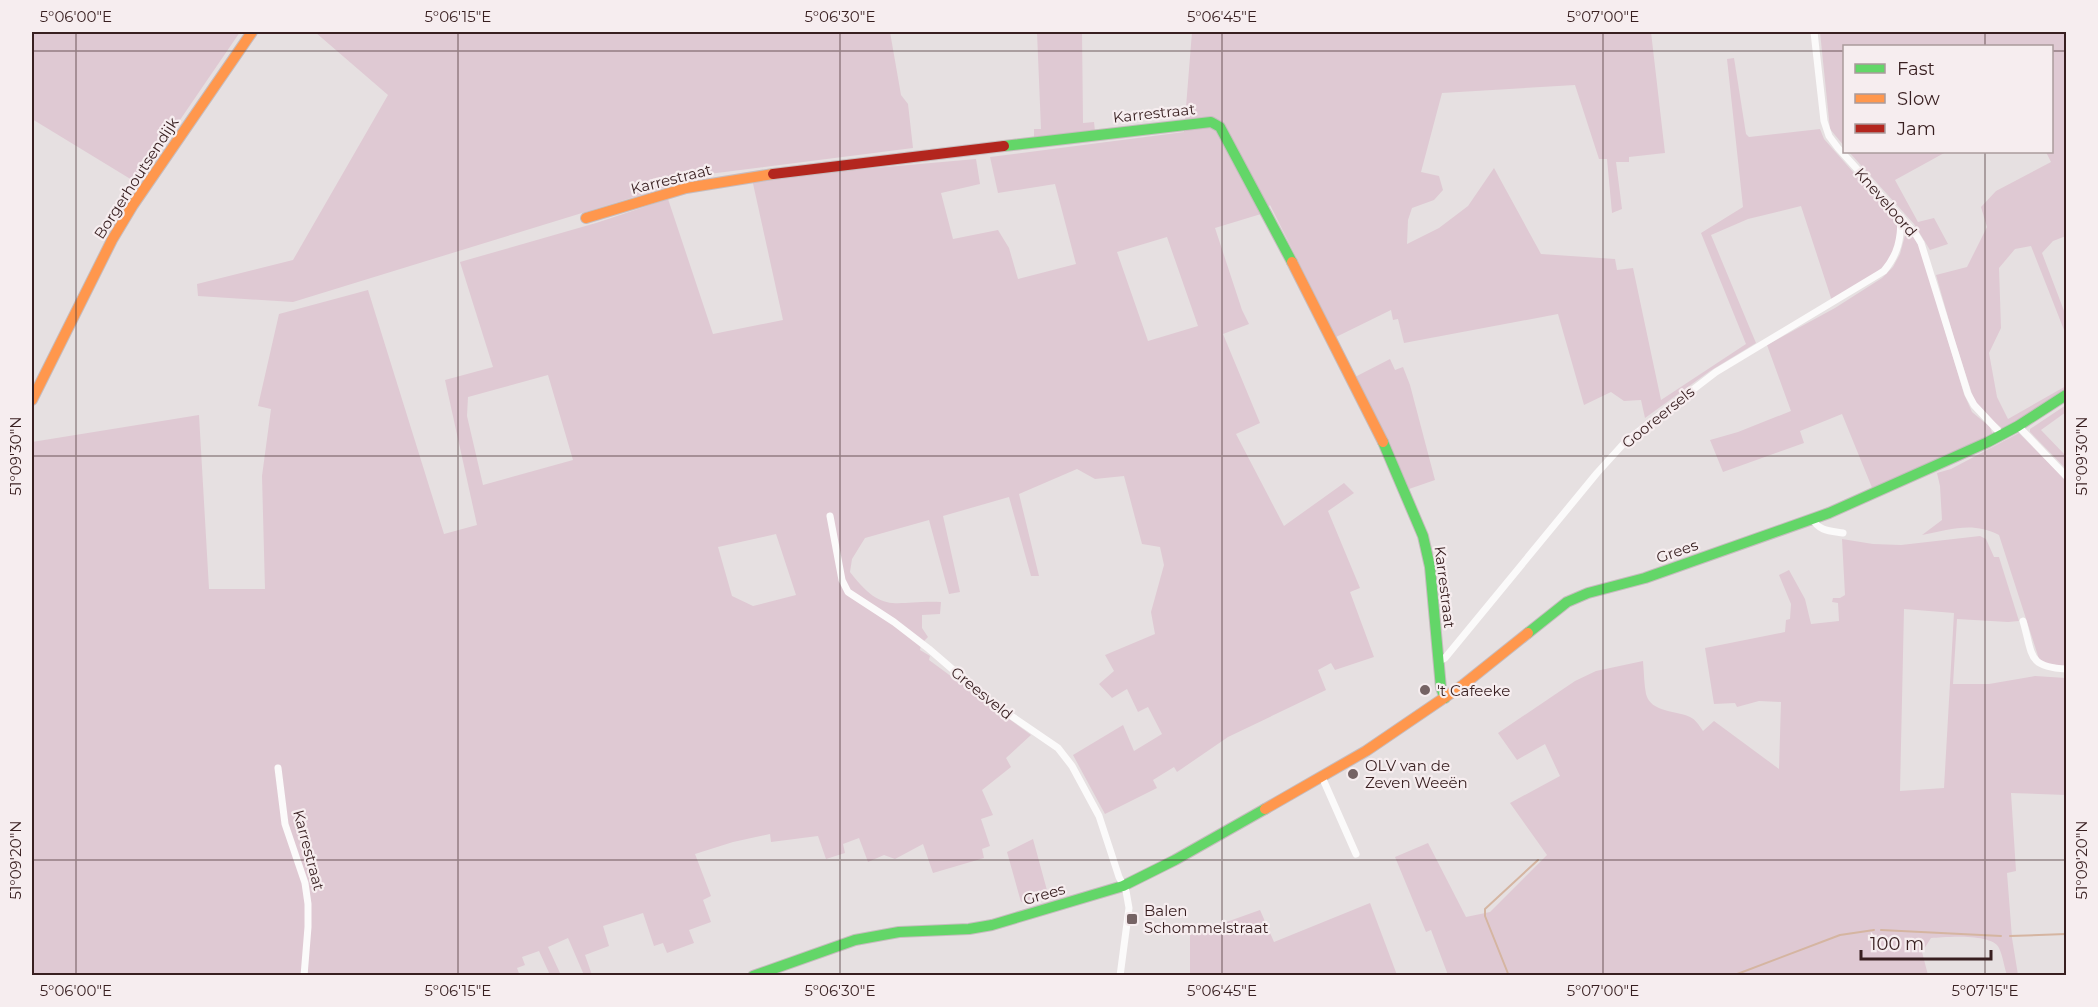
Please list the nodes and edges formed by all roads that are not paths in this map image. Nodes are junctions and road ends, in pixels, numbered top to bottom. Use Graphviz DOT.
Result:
graph roads {
  1 [pos="252,32"];
  2 [pos="1814,32"];
  3 [pos="1901,217"];
  4 [pos="586,218"];
  5 [pos="2067,395"];
  6 [pos="32,400"];
  7 [pos="2018,426"];
  8 [pos="2002,435"];
  9 [pos="2067,476"];
  10 [pos="831,516"];
  11 [pos="1813,519"];
  12 [pos="1843,533"];
  13 [pos="2023,621"];
  14 [pos="1439,661"];
  15 [pos="2067,669"];
  16 [pos="1445,698"];
  17 [pos="278,768"];
  18 [pos="1322,777"];
  19 [pos="1356,854"];
  20 [pos="1124,886"];
  21 [pos="304,975"];
  22 [pos="753,975"];
  23 [pos="1120,975"];
  1 -- 6 [label="street, Borgerhoutsendijk"];
  2 -- 3 [label="street, Kneveloord"];
  3 -- 8 [label="street, Kneveloord"];
  3 -- 14 [label="street, Gooreersels"];
  4 -- 14 [label="street, Karrestraat"];
  5 -- 7 [label="street, Grees"];
  7 -- 8 [label="street, Grees"];
  7 -- 9 [label="street"];
  8 -- 11 [label="street, Grees"];
  10 -- 20 [label="street, Greesveld"];
  11 -- 12 [label="street"];
  11 -- 16 [label="street, Grees"];
  13 -- 15 [label="street"];
  14 -- 16 [label="street, Karrestraat"];
  16 -- 18 [label="street, Grees"];
  17 -- 21 [label="street, Karrestraat"];
  18 -- 19 [label="street"];
  18 -- 20 [label="street, Grees"];
  20 -- 22 [label="street, Grees"];
  20 -- 23 [label="street, Greesveld"];
}
